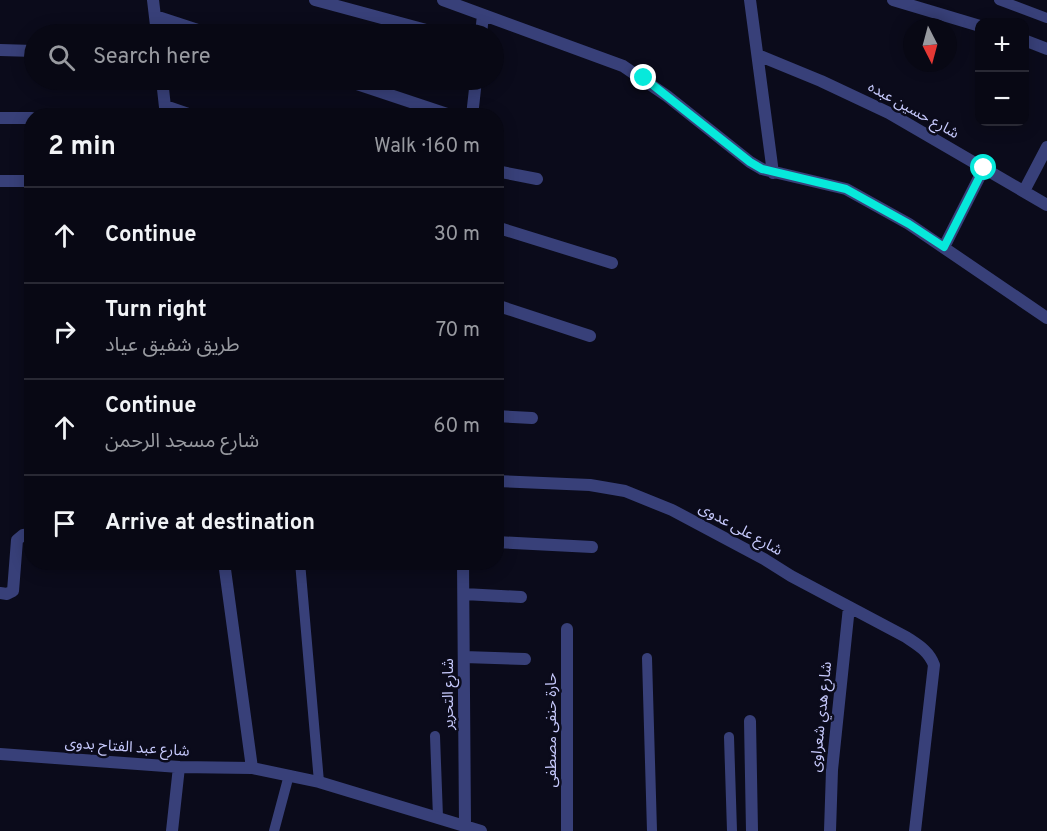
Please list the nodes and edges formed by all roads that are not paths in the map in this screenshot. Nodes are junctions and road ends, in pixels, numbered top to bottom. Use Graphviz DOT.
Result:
graph roads {
  1 [pos="153,0"];
  2 [pos="315,0"];
  3 [pos="443,0"];
  4 [pos="750,0"];
  5 [pos="894,0"];
  6 [pos="999,0"];
  7 [pos="483,15"];
  8 [pos="155,16"];
  9 [pos="1047,18"];
  10 [pos="156,24"];
  11 [pos="179,24"];
  12 [pos="404,24"];
  13 [pos="482,24"];
  14 [pos="975,24"];
  15 [pos="1029,42"];
  16 [pos="1047,49"];
  17 [pos="0,50"];
  18 [pos="24,51"];
  19 [pos="758,55"];
  20 [pos="163,90"];
  21 [pos="375,90"];
  22 [pos="475,90"];
  23 [pos="166,108"];
  24 [pos="429,108"];
  25 [pos="473,108"];
  26 [pos="0,118"];
  27 [pos="24,118"];
  28 [pos="1047,147"];
  29 [pos="984,168"];
  30 [pos="504,173"];
  31 [pos="773,173"];
  32 [pos="537,179"];
  33 [pos="0,181"];
  34 [pos="24,182"];
  35 [pos="1024,190"];
  36 [pos="1047,205"];
  37 [pos="504,229"];
  38 [pos="944,247"];
  39 [pos="612,263"];
  40 [pos="504,308"];
  41 [pos="1047,318"];
  42 [pos="590,336"];
  43 [pos="504,416"];
  44 [pos="532,418"];
  45 [pos="504,481"];
  46 [pos="24,534"];
  47 [pos="504,542"];
  48 [pos="592,547"];
  49 [pos="225,570"];
  50 [pos="301,570"];
  51 [pos="463,570"];
  52 [pos="0,593"];
  53 [pos="464,594"];
  54 [pos="521,597"];
  55 [pos="849,607"];
  56 [pos="567,628"];
  57 [pos="464,657"];
  58 [pos="647,658"];
  59 [pos="525,659"];
  60 [pos="750,721"];
  61 [pos="435,736"];
  62 [pos="729,736"];
  63 [pos="0,754"];
  64 [pos="179,767"];
  65 [pos="252,768"];
  66 [pos="289,775"];
  67 [pos="320,782"];
  68 [pos="438,817"];
  69 [pos="465,826"];
  70 [pos="172,831"];
  71 [pos="274,831"];
  72 [pos="481,831"];
  73 [pos="567,831"];
  74 [pos="651,831"];
  75 [pos="732,831"];
  76 [pos="752,831"];
  77 [pos="830,831"];
  78 [pos="915,831"];
  1 -- 8 [label="street"];
  2 -- 12 [label="street"];
  3 -- 7 [label="street"];
  4 -- 19 [label="street"];
  5 -- 14 [label="street"];
  6 -- 9 [label="lane"];
  7 -- 13 [label="street"];
  7 -- 31 [label="street"];
  8 -- 10 [label="street"];
  8 -- 11 [label="street"];
  15 -- 16 [label="street"];
  17 -- 18 [label="street"];
  19 -- 29 [label="street, شارع حسين عبده"];
  19 -- 31 [label="street"];
  20 -- 23 [label="street"];
  21 -- 24 [label="street"];
  22 -- 25 [label="street"];
  26 -- 27 [label="street"];
  28 -- 35 [label="street"];
  29 -- 35 [label="street, شارع حسين عبده"];
  29 -- 38 [label="street"];
  30 -- 32 [label="street"];
  31 -- 38 [label="street"];
  33 -- 34 [label="street"];
  35 -- 36 [label="street, شارع حسين عبده"];
  37 -- 39 [label="street"];
  38 -- 41 [label="street"];
  40 -- 42 [label="street"];
  43 -- 44 [label="street"];
  45 -- 55 [label="street, شارع على عدوى"];
  46 -- 52 [label="street"];
  47 -- 48 [label="street"];
  49 -- 65 [label="street"];
  50 -- 67 [label="lane"];
  51 -- 53 [label="street, شارع التحرير"];
  53 -- 54 [label="street"];
  53 -- 57 [label="street, شارع التحرير"];
  55 -- 77 [label="street, شارع هدي شعراوى"];
  55 -- 78 [label="street, شارع على عدوى"];
  56 -- 73 [label="street, حارة حنفى مصطفى"];
  57 -- 59 [label="street"];
  57 -- 69 [label="street, شارع التحرير"];
  58 -- 74 [label="lane"];
  60 -- 76 [label="street"];
  61 -- 68 [label="lane"];
  62 -- 75 [label="lane"];
  63 -- 64 [label="street, شارع عبد الفتاح بدوى"];
  64 -- 65 [label="street, شارع عبد الفتاح بدوى"];
  64 -- 70 [label="street"];
  65 -- 66 [label="street, شارع عبد الفتاح بدوى"];
  66 -- 67 [label="street, شارع عبد الفتاح بدوى"];
  66 -- 71 [label="lane"];
  67 -- 68 [label="street, شارع عبد الفتاح بدوى"];
  68 -- 69 [label="street, شارع عبد الفتاح بدوى"];
  69 -- 72 [label="street, شارع عبد الفتاح بدوى"];
}
